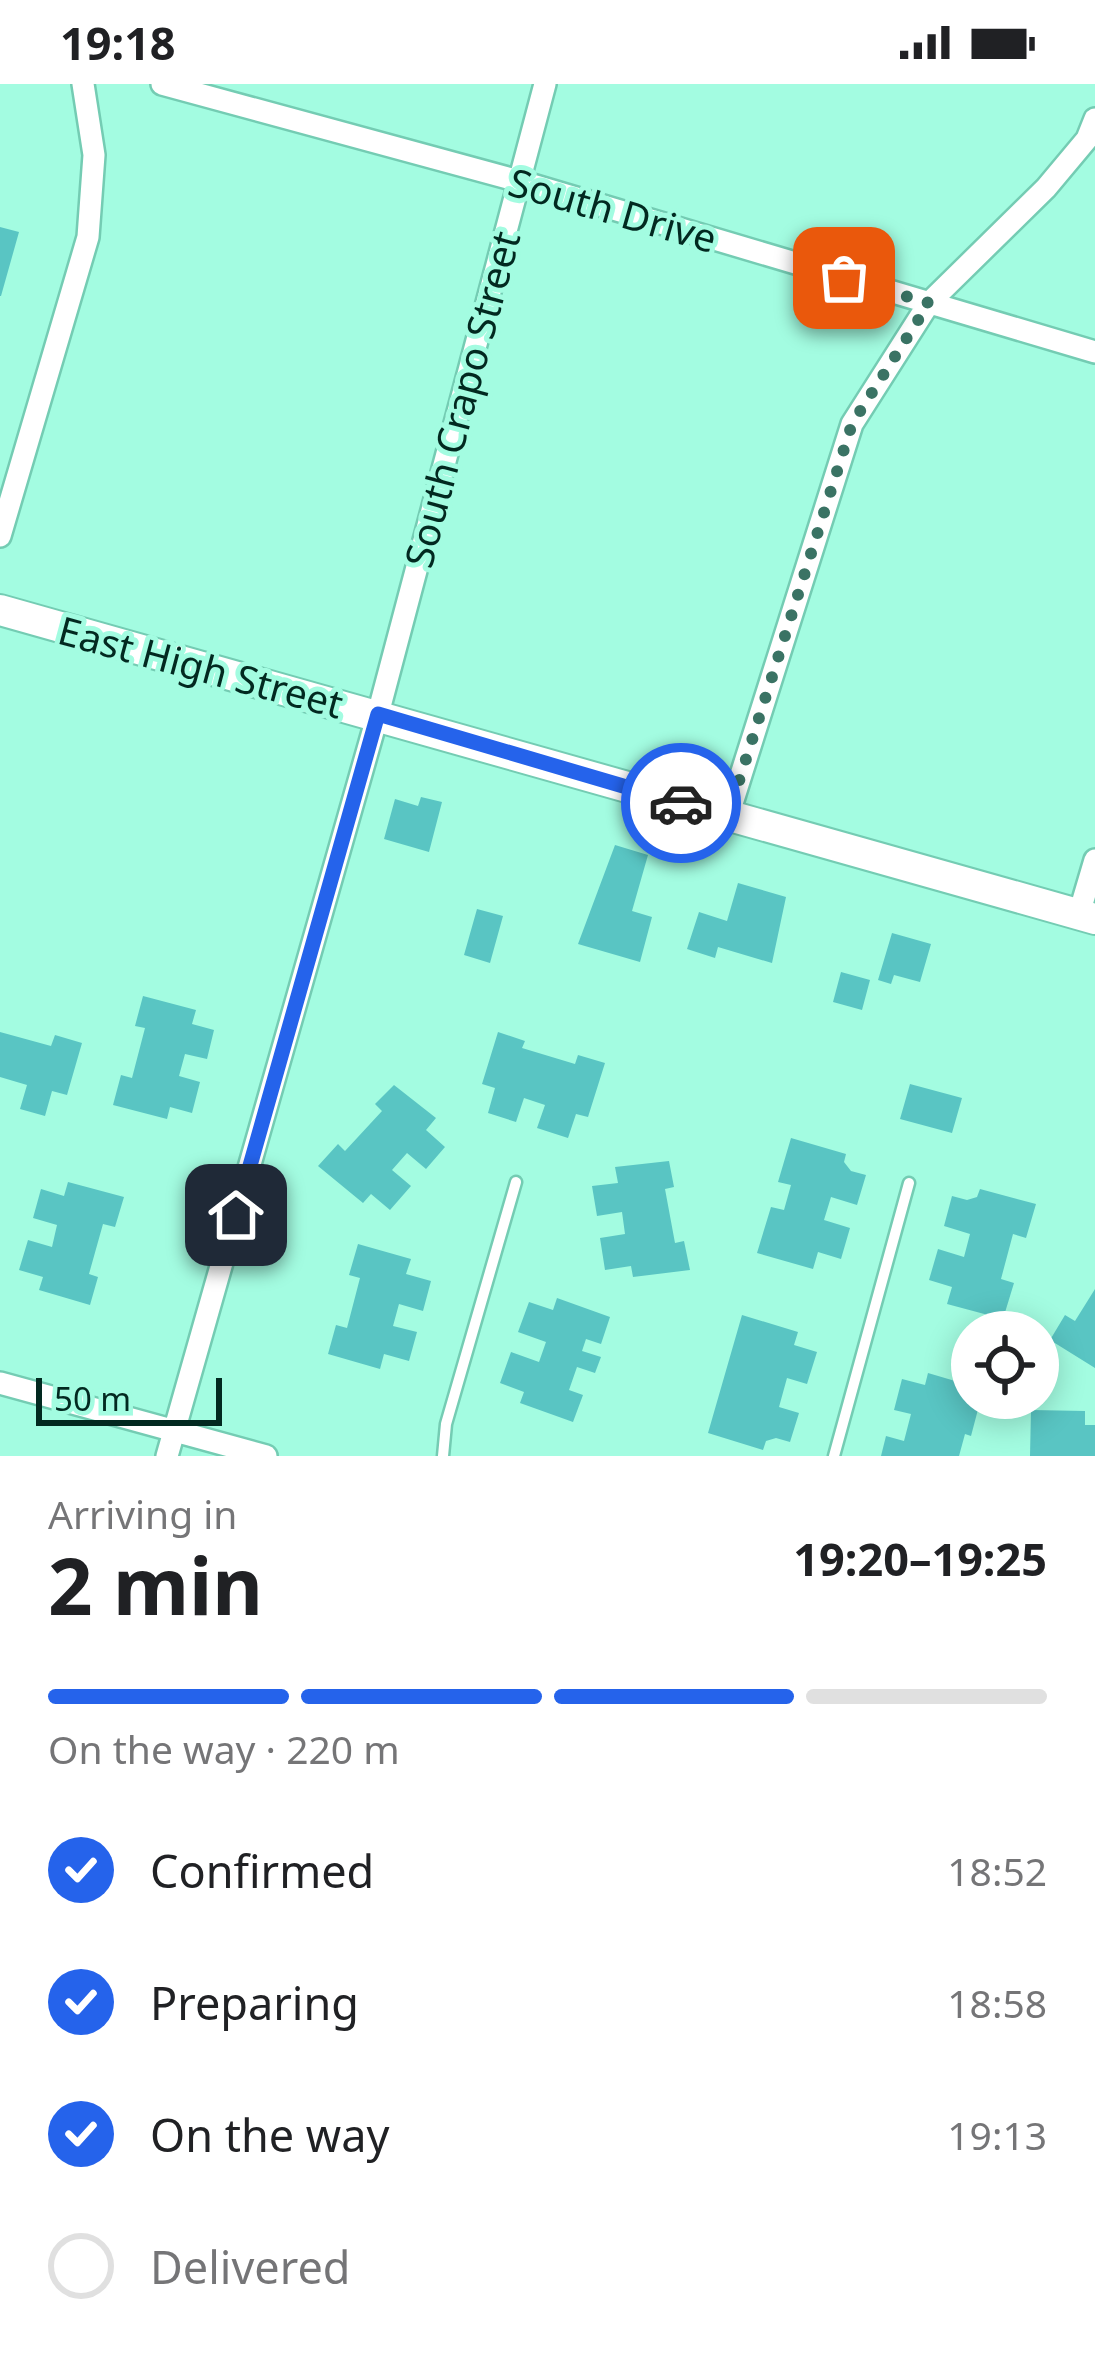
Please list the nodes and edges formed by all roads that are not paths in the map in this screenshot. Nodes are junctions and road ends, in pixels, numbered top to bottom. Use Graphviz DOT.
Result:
graph roads {
  1 [pos="82,84"];
  2 [pos="163,84"];
  3 [pos="545,84"];
  4 [pos="1095,119"];
  5 [pos="519,181"];
  6 [pos="929,303"];
  7 [pos="1095,352"];
  8 [pos="0,536"];
  9 [pos="0,610"];
  10 [pos="378,714"];
  11 [pos="728,816"];
  12 [pos="1095,860"];
  13 [pos="1087,916"];
  14 [pos="516,1182"];
  15 [pos="909,1183"];
  16 [pos="0,1383"];
  17 [pos="175,1431"];
  18 [pos="167,1456"];
  19 [pos="266,1456"];
  20 [pos="443,1456"];
  21 [pos="834,1456"];
  1 -- 8 [label="street"];
  2 -- 5 [label="street, South Drive"];
  3 -- 5 [label="street, South Crapo Street"];
  4 -- 6 [label="street"];
  5 -- 6 [label="street, South Drive"];
  5 -- 10 [label="street, South Crapo Street"];
  6 -- 7 [label="street, South Drive"];
  6 -- 11 [label="street"];
  9 -- 10 [label="street, East High Street"];
  10 -- 11 [label="street, East High Street"];
  10 -- 17 [label="street, South Crapo Street"];
  11 -- 13 [label="street, East High Street"];
  12 -- 13 [label="street"];
  14 -- 20 [label="lane"];
  15 -- 21 [label="lane"];
  16 -- 17 [label="street"];
  17 -- 18 [label="street, South Crapo Street"];
  17 -- 19 [label="street"];
}
